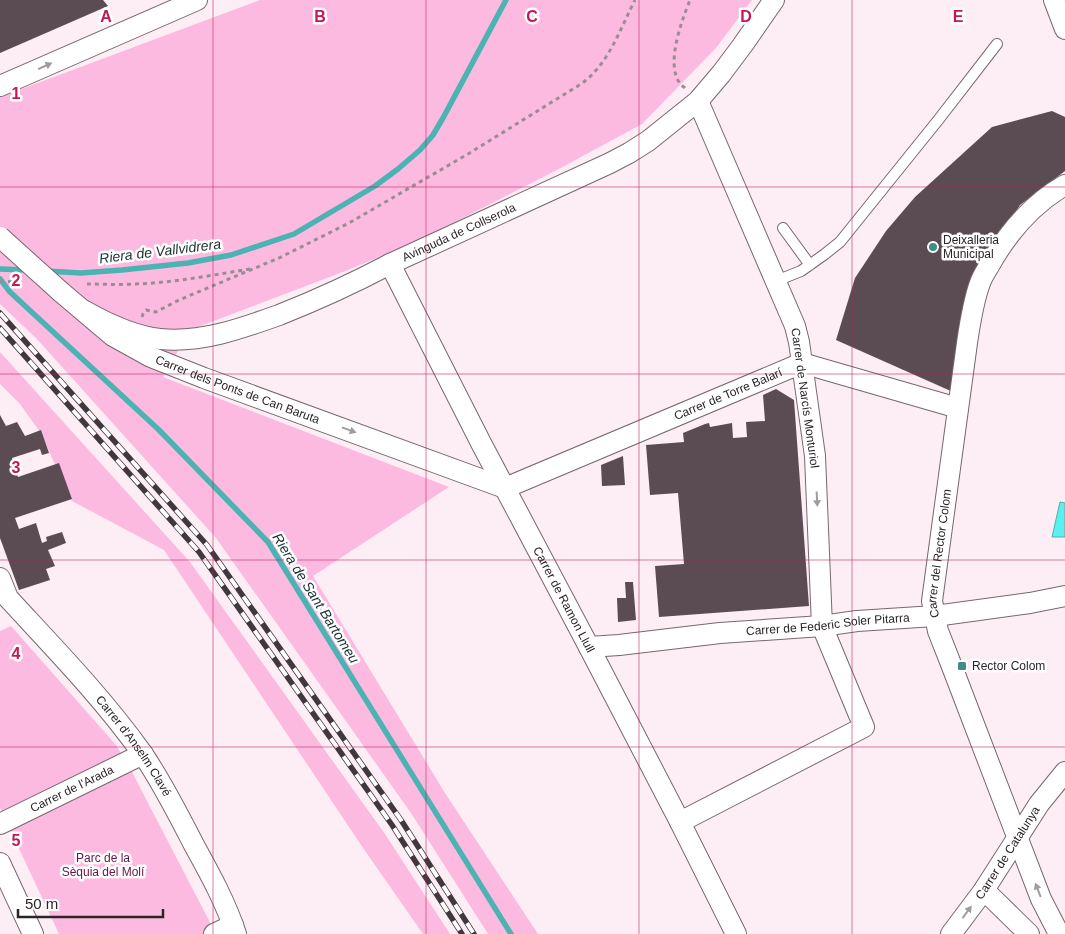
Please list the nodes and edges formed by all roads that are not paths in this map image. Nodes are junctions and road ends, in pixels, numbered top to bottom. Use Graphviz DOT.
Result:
graph roads {
  1 [pos="197,0"];
  2 [pos="774,0"];
  3 [pos="1054,0"];
  4 [pos="1065,29"];
  5 [pos="997,44"];
  6 [pos="0,86"];
  7 [pos="698,100"];
  8 [pos="1065,185"];
  9 [pos="783,228"];
  10 [pos="0,237"];
  11 [pos="390,264"];
  12 [pos="810,265"];
  13 [pos="776,281"];
  14 [pos="85,312"];
  15 [pos="802,364"];
  16 [pos="958,408"];
  17 [pos="505,488"];
  18 [pos="0,578"];
  19 [pos="1065,596"];
  20 [pos="4,599"];
  21 [pos="935,616"];
  22 [pos="822,626"];
  23 [pos="590,647"];
  24 [pos="143,754"];
  25 [pos="1065,772"];
  26 [pos="680,822"];
  27 [pos="0,824"];
  28 [pos="1018,838"];
  29 [pos="0,863"];
  30 [pos="984,890"];
  31 [pos="235,930"];
  32 [pos="33,934"];
  33 [pos="214,934"];
  34 [pos="736,934"];
  35 [pos="951,934"];
  36 [pos="1030,934"];
  37 [pos="1059,934"];
  6 -- 1 [label="street, one-way"];
  2 -- 7 [label="street, Avinguda de Collserola"];
  3 -- 4 [label="street"];
  5 -- 12 [label="lane"];
  7 -- 11 [label="street, Avinguda de Collserola"];
  7 -- 13 [label="street, Carrer de Narcís Monturiol"];
  8 -- 16 [label="street, Carrer del Rector Colom"];
  9 -- 12 [label="lane"];
  10 -- 14 [label="street, Carrer dels Ponts de Can Baruta, bridge"];
  11 -- 14 [label="street, Avinguda de Collserola"];
  11 -- 17 [label="street, Carrer de Ramon Llull"];
  12 -- 13 [label="lane"];
  13 -- 15 [label="street, Carrer de Narcís Monturiol"];
  14 -- 17 [label="street, Carrer dels Ponts de Can Baruta, one-way"];
  15 -- 16 [label="street"];
  15 -- 17 [label="street, Carrer de Torre Balarí"];
  15 -- 22 [label="street, Carrer de Narcís Monturiol, one-way"];
  16 -- 21 [label="street, Carrer del Rector Colom"];
  17 -- 23 [label="street, Carrer de Ramon Llull"];
  18 -- 20 [label="street, Carrer d'Anselm Clavé"];
  19 -- 21 [label="street, Carrer de Federic Soler Pitarra"];
  20 -- 24 [label="street, Carrer d'Anselm Clavé"];
  21 -- 22 [label="street, Carrer de Federic Soler Pitarra"];
  21 -- 28 [label="street, Carrer del Rector Colom"];
  22 -- 23 [label="street, Carrer de Federic Soler Pitarra"];
  22 -- 26 [label="street"];
  23 -- 26 [label="street, Carrer de Ramon Llull"];
  24 -- 27 [label="street, Carrer de l'Arada"];
  24 -- 31 [label="street, Carrer d'Anselm Clavé"];
  25 -- 28 [label="street, Carrer de Catalunya"];
  26 -- 34 [label="street, Carrer de Ramon Llull"];
  28 -- 30 [label="street, Carrer de Catalunya"];
  37 -- 28 [label="street, Carrer del Rector Colom, one-way"];
  29 -- 32 [label="street"];
  35 -- 30 [label="street, Carrer de Catalunya, one-way"];
  30 -- 36 [label="street"];
  31 -- 33 [label="street"];
}
